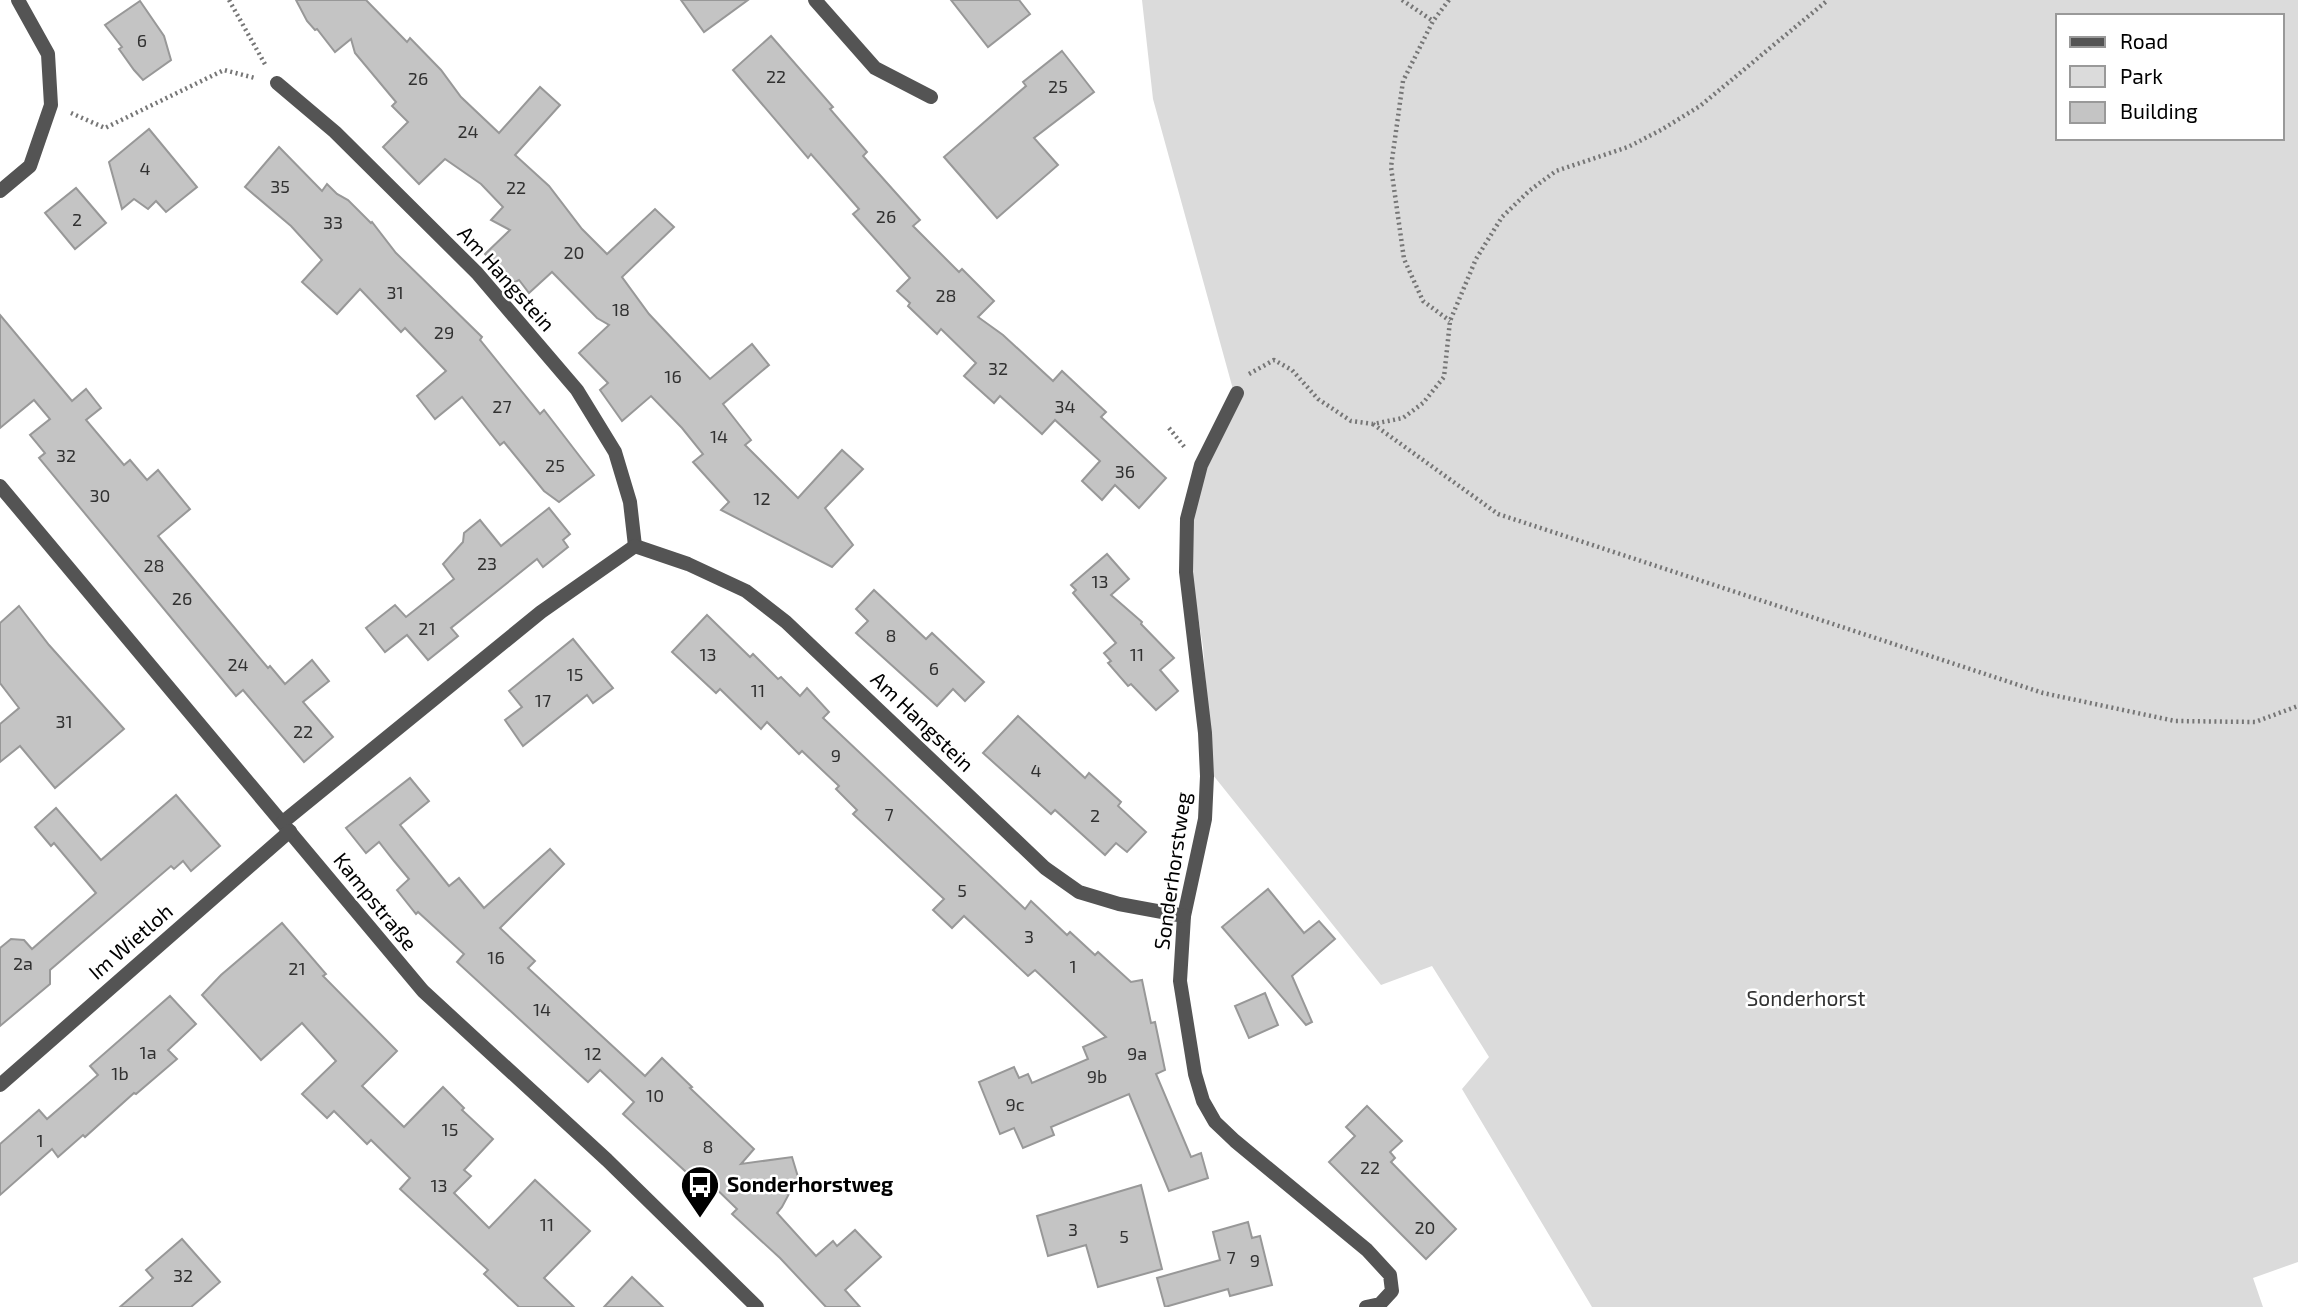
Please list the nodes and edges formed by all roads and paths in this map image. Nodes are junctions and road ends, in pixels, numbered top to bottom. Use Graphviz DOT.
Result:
graph roads {
  1 [pos="18,0"];
  2 [pos="229,0"];
  3 [pos="815,0"];
  4 [pos="1402,0"];
  5 [pos="1449,0"];
  6 [pos="1828,0"];
  7 [pos="1433,21"];
  8 [pos="257,51"];
  9 [pos="277,83"];
  10 [pos="931,97"];
  11 [pos="51,104"];
  12 [pos="0,191"];
  13 [pos="1450,321"];
  14 [pos="1237,393"];
  15 [pos="1373,424"];
  16 [pos="0,486"];
  17 [pos="635,546"];
  18 [pos="2298,706"];
  19 [pos="287,827"];
  20 [pos="1184,916"];
  21 [pos="0,1085"];
  22 [pos="757,1307"];
  23 [pos="1366,1307"];
  1 -- 11 [label="street"];
  2 -- 8 [label="path"];
  3 -- 10 [label="street"];
  4 -- 7 [label="path"];
  5 -- 7 [label="path"];
  6 -- 13 [label="path"];
  7 -- 13 [label="path"];
  9 -- 11 [label="path"];
  9 -- 17 [label="street, Am Hangstein"];
  11 -- 12 [label="street"];
  13 -- 15 [label="path"];
  14 -- 15 [label="path"];
  14 -- 20 [label="street, Sonderhorstweg"];
  15 -- 18 [label="path"];
  16 -- 19 [label="street, Kampstraße"];
  17 -- 19 [label="street"];
  17 -- 20 [label="street, Am Hangstein"];
  19 -- 21 [label="street, Im Wietloh"];
  19 -- 22 [label="street, Kampstraße"];
  20 -- 23 [label="street, Sonderhorstweg"];
}
